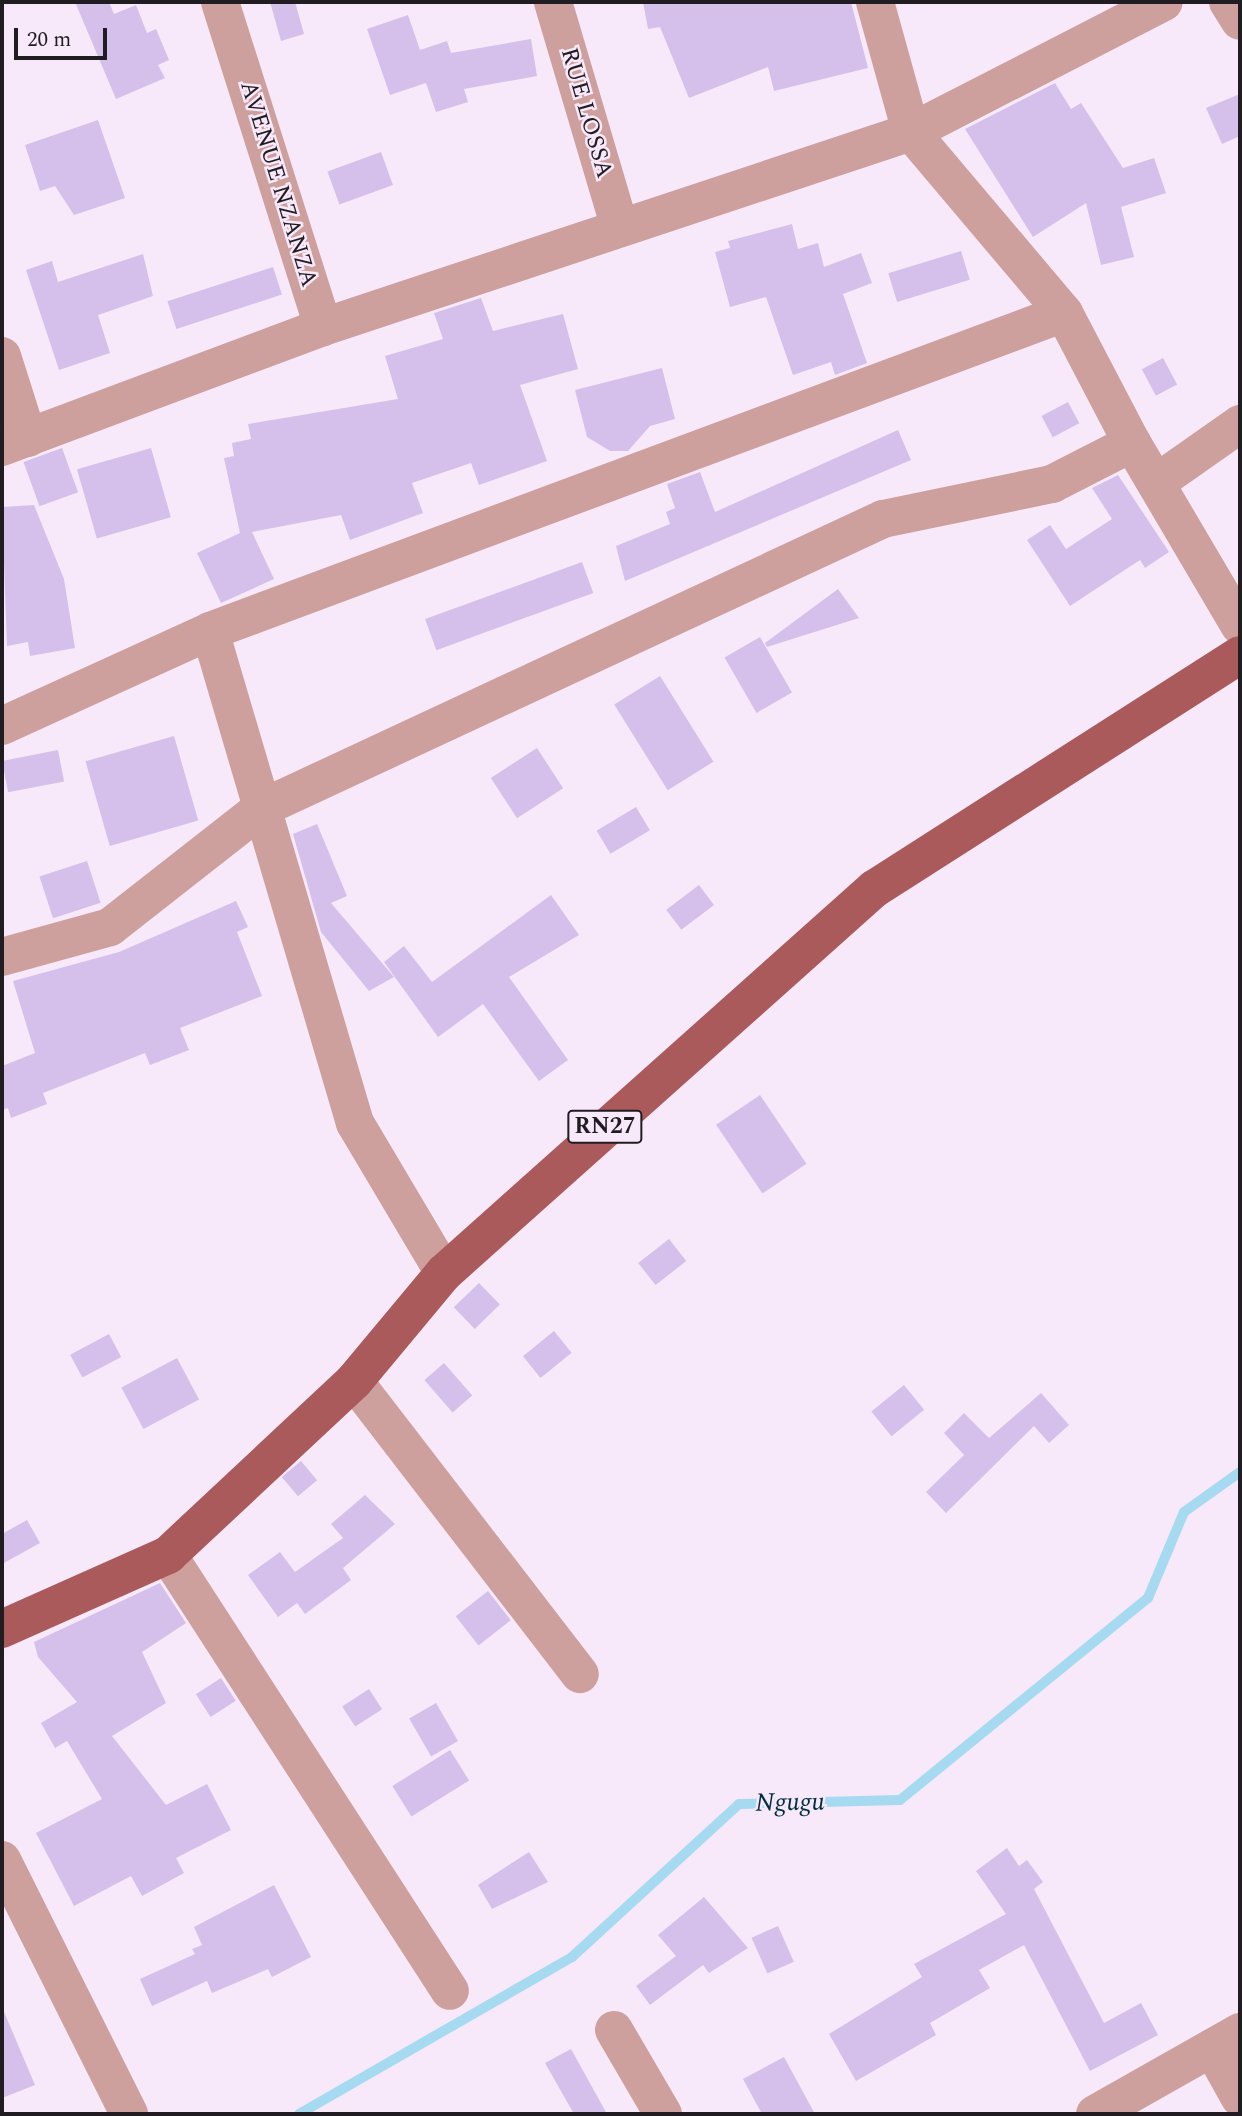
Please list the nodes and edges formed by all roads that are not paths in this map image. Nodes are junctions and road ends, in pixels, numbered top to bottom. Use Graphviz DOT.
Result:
graph roads {
  1 [pos="220,2"];
  2 [pos="553,2"];
  3 [pos="875,2"];
  4 [pos="1164,2"];
  5 [pos="1228,2"];
  6 [pos="1240,21"];
  7 [pos="911,132"];
  8 [pos="619,225"];
  9 [pos="1064,313"];
  10 [pos="323,327"];
  11 [pos="2,356"];
  12 [pos="1240,424"];
  13 [pos="15,443"];
  14 [pos="1132,443"];
  15 [pos="1156,483"];
  16 [pos="1240,626"];
  17 [pos="210,631"];
  18 [pos="1240,655"];
  19 [pos="2,726"];
  20 [pos="262,808"];
  21 [pos="2,957"];
  22 [pos="444,1273"];
  23 [pos="354,1381"];
  24 [pos="168,1555"];
  25 [pos="2,1629"];
  26 [pos="580,1674"];
  27 [pos="2,1860"];
  28 [pos="450,1991"];
  29 [pos="614,2030"];
  30 [pos="1226,2040"];
  31 [pos="1240,2098"];
  32 [pos="129,2114"];
  33 [pos="663,2114"];
  34 [pos="1096,2114"];
  1 -- 10 [label="street, AVENUE NZANZA"];
  2 -- 8 [label="street, RUE LOSSA"];
  3 -- 7 [label="street"];
  4 -- 7 [label="street"];
  5 -- 6 [label="street"];
  7 -- 8 [label="street"];
  7 -- 9 [label="street"];
  8 -- 10 [label="street"];
  9 -- 14 [label="street"];
  9 -- 17 [label="street"];
  10 -- 13 [label="street"];
  11 -- 13 [label="street"];
  12 -- 15 [label="street"];
  14 -- 15 [label="street"];
  14 -- 20 [label="street"];
  15 -- 16 [label="street"];
  17 -- 19 [label="street"];
  17 -- 20 [label="street"];
  18 -- 22 [label="main road, RN27"];
  20 -- 21 [label="street"];
  20 -- 22 [label="street"];
  22 -- 23 [label="main road, RN27"];
  23 -- 24 [label="main road, RN27"];
  23 -- 26 [label="street"];
  24 -- 25 [label="main road, RN27"];
  24 -- 28 [label="street"];
  27 -- 32 [label="street"];
  29 -- 33 [label="street"];
  30 -- 31 [label="street"];
  30 -- 34 [label="street"];
}
